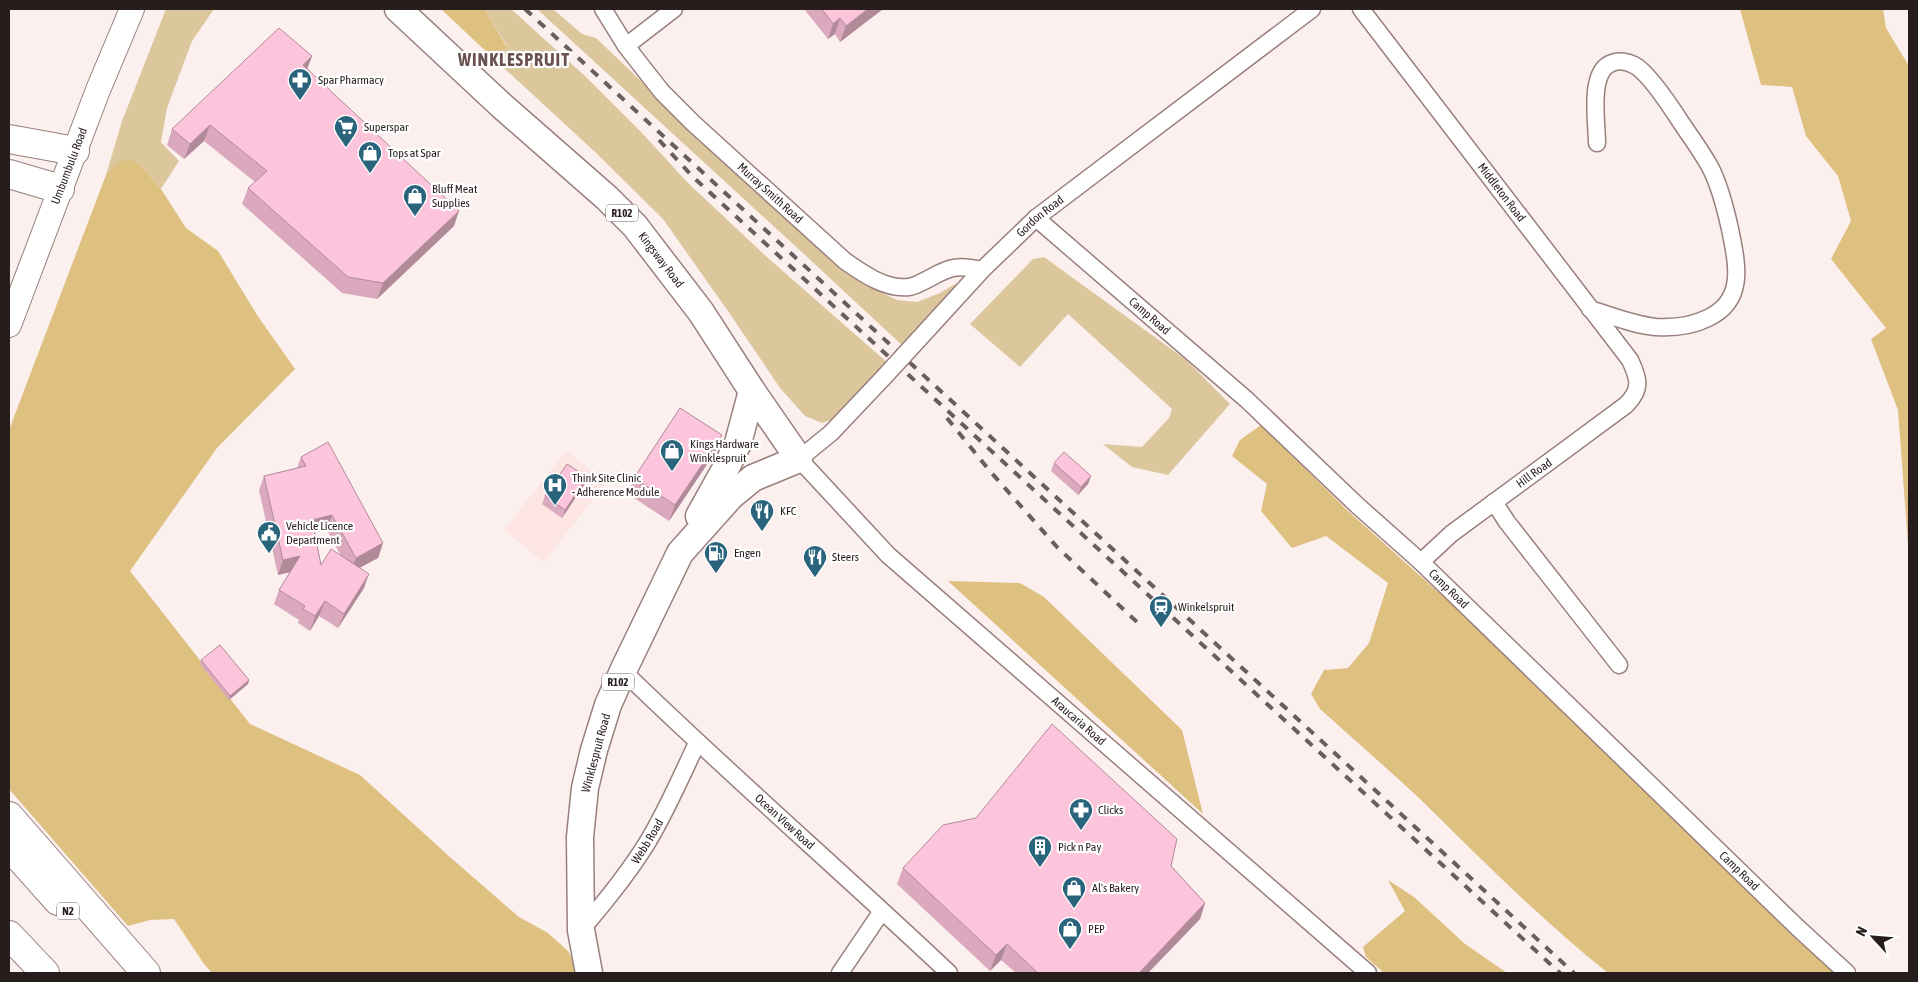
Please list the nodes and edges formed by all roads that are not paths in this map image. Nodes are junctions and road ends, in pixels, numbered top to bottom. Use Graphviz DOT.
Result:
graph roads {
  1 [pos="132,9"];
  2 [pos="398,9"];
  3 [pos="603,9"];
  4 [pos="674,9"];
  5 [pos="1312,9"];
  6 [pos="1361,9"];
  7 [pos="626,46"];
  8 [pos="9,139"];
  9 [pos="1597,143"];
  10 [pos="75,151"];
  11 [pos="9,174"];
  12 [pos="60,189"];
  13 [pos="1036,218"];
  14 [pos="982,270"];
  15 [pos="1590,309"];
  16 [pos="9,325"];
  17 [pos="1637,379"];
  18 [pos="752,391"];
  19 [pos="799,459"];
  20 [pos="1494,502"];
  21 [pos="680,552"];
  22 [pos="1421,562"];
  23 [pos="1619,665"];
  24 [pos="623,670"];
  25 [pos="697,743"];
  26 [pos="9,816"];
  27 [pos="9,846"];
  28 [pos="882,910"];
  29 [pos="582,930"];
  30 [pos="9,935"];
  31 [pos="45,973"];
  32 [pos="129,973"];
  33 [pos="146,973"];
  34 [pos="589,973"];
  35 [pos="840,973"];
  36 [pos="949,973"];
  37 [pos="1368,973"];
  38 [pos="1847,973"];
  1 -- 10 [label="main road, Umbumbulu Road"];
  2 -- 18 [label="main road, Kingsway Road / R102"];
  3 -- 7 [label="street, Murray Smith Road"];
  4 -- 7 [label="street"];
  5 -- 13 [label="street, Gordon Road"];
  6 -- 15 [label="street, Middleton Road"];
  7 -- 14 [label="street, Murray Smith Road"];
  8 -- 10 [label="highway"];
  9 -- 15 [label="street"];
  10 -- 12 [label="main road, Umbumbulu Road"];
  11 -- 12 [label="highway"];
  12 -- 16 [label="main road, Umbumbulu Road"];
  13 -- 14 [label="street, Gordon Road"];
  13 -- 22 [label="street, Camp Road"];
  14 -- 19 [label="street, Gordon Road, bridge"];
  15 -- 17 [label="street, Middleton Road"];
  17 -- 20 [label="street, Hill Road"];
  18 -- 19 [label="main road, Kingsway Road / R102"];
  18 -- 21 [label="main road"];
  19 -- 21 [label="main road, Winklespruit Road / R102"];
  19 -- 37 [label="street, Araucaria Road"];
  20 -- 22 [label="street, Hill Road"];
  20 -- 23 [label="street"];
  21 -- 24 [label="main road, Winklespruit Road / R102"];
  22 -- 38 [label="street, Camp Road"];
  24 -- 25 [label="street, Ocean View Road"];
  24 -- 29 [label="main road, Winklespruit Road / R102"];
  25 -- 28 [label="street, Ocean View Road"];
  25 -- 29 [label="street, Webb Road"];
  26 -- 33 [label="highway"];
  27 -- 32 [label="highway, N2"];
  28 -- 35 [label="street"];
  28 -- 36 [label="street, Ocean View Road"];
  29 -- 34 [label="main road, Winklespruit Road / R102"];
  30 -- 31 [label="highway"];
}
